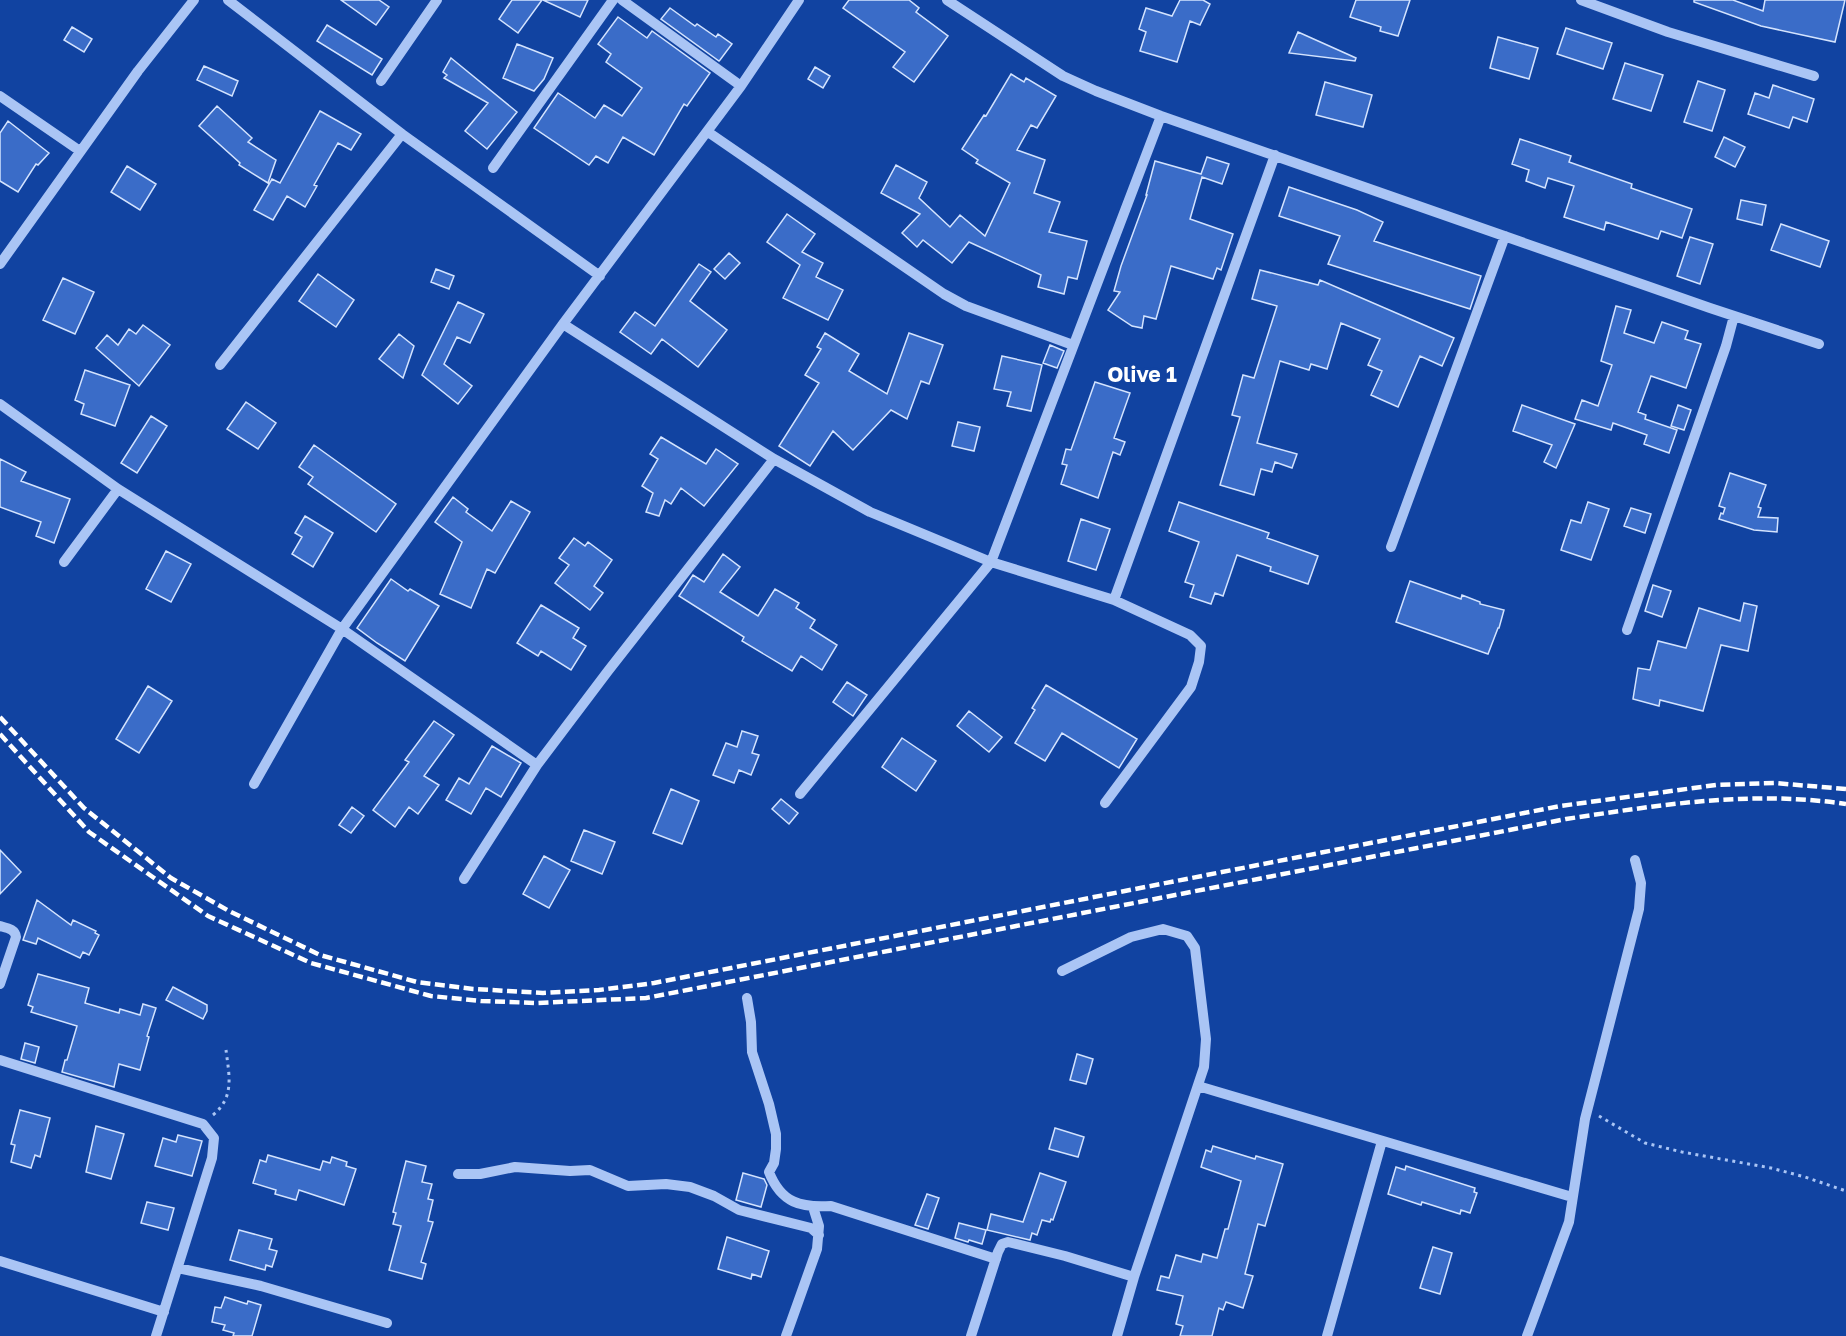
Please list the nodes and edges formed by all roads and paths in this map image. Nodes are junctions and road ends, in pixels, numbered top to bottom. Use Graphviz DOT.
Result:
graph roads {
  1 [pos="194,0"];
  2 [pos="228,0"];
  3 [pos="437,0"];
  4 [pos="613,0"];
  5 [pos="622,0"];
  6 [pos="799,0"];
  7 [pos="947,0"];
  8 [pos="1581,0"];
  9 [pos="1814,76"];
  10 [pos="381,81"];
  11 [pos="741,86"];
  12 [pos="0,96"];
  13 [pos="1161,116"];
  14 [pos="708,132"];
  15 [pos="402,134"];
  16 [pos="80,152"];
  17 [pos="1275,155"];
  18 [pos="493,168"];
  19 [pos="1505,236"];
  20 [pos="0,264"];
  21 [pos="600,276"];
  22 [pos="1734,316"];
  23 [pos="563,324"];
  24 [pos="1819,344"];
  25 [pos="1073,345"];
  26 [pos="220,364"];
  27 [pos="0,405"];
  28 [pos="774,459"];
  29 [pos="118,489"];
  30 [pos="1391,547"];
  31 [pos="64,562"];
  32 [pos="992,562"];
  33 [pos="1114,600"];
  34 [pos="342,629"];
  35 [pos="1627,630"];
  36 [pos="537,765"];
  37 [pos="254,784"];
  38 [pos="800,794"];
  39 [pos="1105,803"];
  40 [pos="1635,860"];
  41 [pos="464,879"];
  42 [pos="0,926"];
  43 [pos="1062,970"];
  44 [pos="0,984"];
  45 [pos="747,998"];
  46 [pos="226,1050"];
  47 [pos="0,1060"];
  48 [pos="1198,1086"];
  49 [pos="1587,1108"];
  50 [pos="203,1124"];
  51 [pos="1382,1141"];
  52 [pos="458,1174"];
  53 [pos="1846,1191"];
  54 [pos="1572,1197"];
  55 [pos="813,1207"];
  56 [pos="819,1235"];
  57 [pos="996,1259"];
  58 [pos="0,1261"];
  59 [pos="178,1268"];
  60 [pos="1134,1277"];
  61 [pos="164,1312"];
  62 [pos="387,1323"];
  63 [pos="156,1336"];
  64 [pos="786,1336"];
  65 [pos="971,1336"];
  66 [pos="1117,1336"];
  67 [pos="1327,1336"];
  68 [pos="1527,1336"];
  1 -- 16 [label="street"];
  2 -- 15 [label="street"];
  3 -- 10 [label="street"];
  4 -- 18 [label="street"];
  5 -- 11 [label="street"];
  6 -- 11 [label="street"];
  7 -- 13 [label="street"];
  8 -- 9 [label="street"];
  11 -- 14 [label="street"];
  12 -- 16 [label="street"];
  13 -- 17 [label="street"];
  13 -- 25 [label="street"];
  14 -- 21 [label="street"];
  14 -- 25 [label="street"];
  15 -- 21 [label="street"];
  15 -- 26 [label="street"];
  16 -- 20 [label="street"];
  17 -- 19 [label="street"];
  17 -- 33 [label="street"];
  19 -- 22 [label="street"];
  19 -- 30 [label="street"];
  21 -- 23 [label="street"];
  22 -- 24 [label="street"];
  22 -- 35 [label="street"];
  23 -- 28 [label="street"];
  23 -- 34 [label="street"];
  25 -- 32 [label="street"];
  27 -- 29 [label="street"];
  28 -- 32 [label="street"];
  28 -- 36 [label="street"];
  29 -- 31 [label="street"];
  29 -- 34 [label="street"];
  32 -- 33 [label="street"];
  32 -- 38 [label="street"];
  33 -- 39 [label="street"];
  34 -- 36 [label="street"];
  34 -- 37 [label="street"];
  36 -- 41 [label="street"];
  40 -- 49 [label="street"];
  42 -- 44 [label="street"];
  43 -- 48 [label="street"];
  45 -- 55 [label="street"];
  46 -- 50 [label="path"];
  47 -- 50 [label="street"];
  48 -- 51 [label="street"];
  48 -- 60 [label="street"];
  49 -- 53 [label="path"];
  49 -- 54 [label="street"];
  50 -- 59 [label="street"];
  51 -- 54 [label="street"];
  51 -- 67 [label="street"];
  52 -- 56 [label="street"];
  54 -- 68 [label="street"];
  55 -- 56 [label="street"];
  55 -- 57 [label="street"];
  56 -- 64 [label="street"];
  57 -- 60 [label="street"];
  57 -- 65 [label="street"];
  58 -- 61 [label="street"];
  59 -- 61 [label="street"];
  59 -- 62 [label="street"];
  60 -- 66 [label="street"];
  61 -- 63 [label="street"];
}
